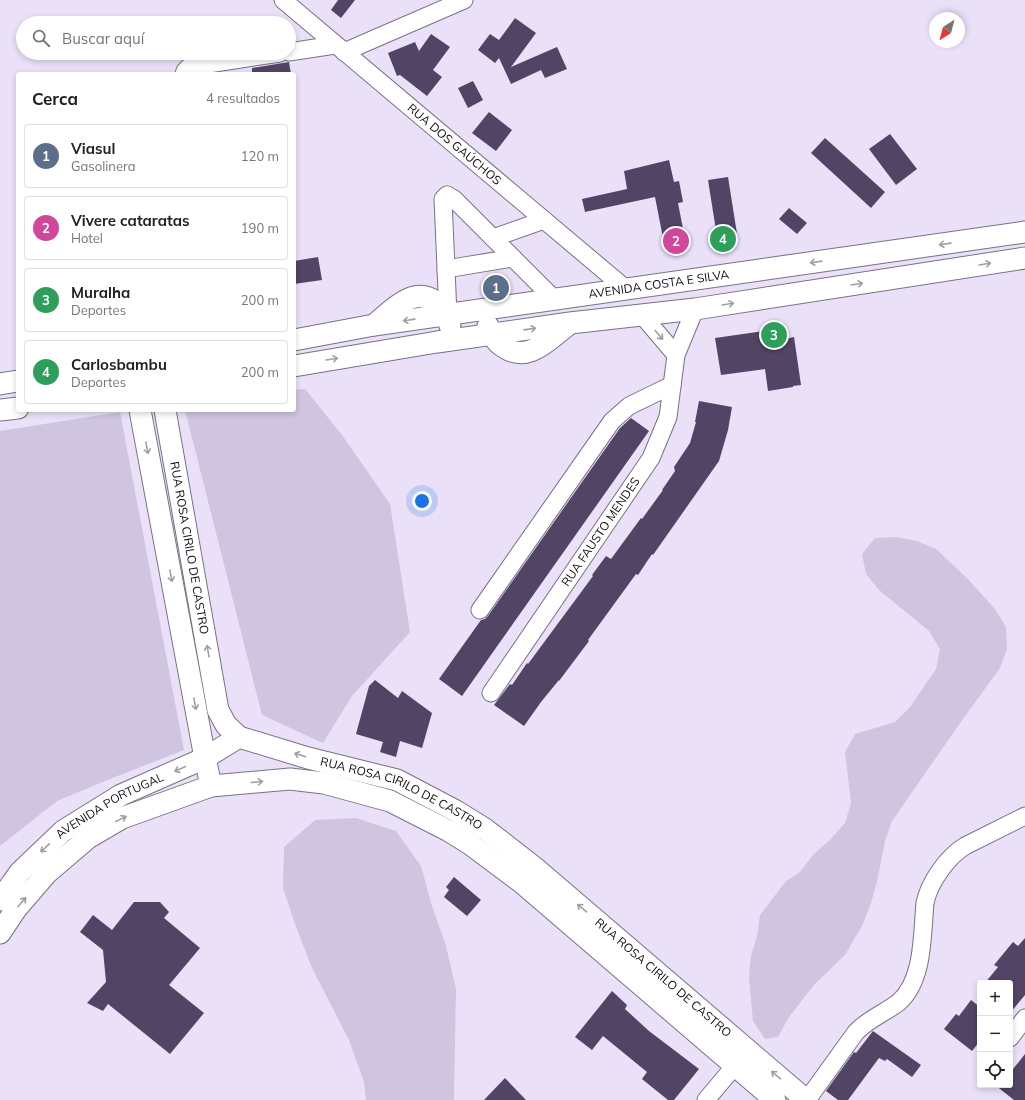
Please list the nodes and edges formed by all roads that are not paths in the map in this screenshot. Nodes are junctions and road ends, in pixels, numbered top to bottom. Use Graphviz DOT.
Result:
graph roads {
  1 [pos="282,0"];
  2 [pos="464,0"];
  3 [pos="340,49"];
  4 [pos="296,52"];
  5 [pos="260,60"];
  6 [pos="242,66"];
  7 [pos="185,72"];
  8 [pos="544,220"];
  9 [pos="1025,232"];
  10 [pos="494,238"];
  11 [pos="513,258"];
  12 [pos="1025,258"];
  13 [pos="446,272"];
  14 [pos="626,289"];
  15 [pos="419,296"];
  16 [pos="554,299"];
  17 [pos="496,308"];
  18 [pos="695,309"];
  19 [pos="448,315"];
  20 [pos="642,315"];
  21 [pos="374,325"];
  22 [pos="491,335"];
  23 [pos="296,340"];
  24 [pos="438,342"];
  25 [pos="676,355"];
  26 [pos="296,366"];
  27 [pos="16,381"];
  28 [pos="0,384"];
  29 [pos="672,385"];
  30 [pos="16,408"];
  31 [pos="0,410"];
  32 [pos="140,412"];
  33 [pos="165,412"];
  34 [pos="480,610"];
  35 [pos="491,693"];
  36 [pos="239,737"];
  37 [pos="205,758"];
  38 [pos="397,780"];
  39 [pos="211,786"];
  40 [pos="390,801"];
  41 [pos="1025,816"];
  42 [pos="528,875"];
  43 [pos="0,900"];
  44 [pos="0,934"];
  45 [pos="1025,1018"];
  46 [pos="1013,1034"];
  47 [pos="741,1058"];
  48 [pos="706,1100"];
  49 [pos="775,1100"];
  50 [pos="806,1100"];
  1 -- 3 [label="street, RUA DOS GAÚCHOS"];
  2 -- 3 [label="street"];
  3 -- 4 [label="street"];
  3 -- 8 [label="street, RUA DOS GAÚCHOS"];
  5 -- 6 [label="street"];
  6 -- 7 [label="street"];
  8 -- 10 [label="street"];
  8 -- 14 [label="street, RUA DOS GAÚCHOS"];
  9 -- 14 [label="main road, AVENIDA COSTA E SILVA, one-way"];
  10 -- 11 [label="street"];
  10 -- 13 [label="street"];
  11 -- 13 [label="street"];
  11 -- 16 [label="street"];
  18 -- 12 [label="main road, one-way"];
  13 -- 15 [label="street"];
  13 -- 19 [label="street"];
  14 -- 16 [label="main road, AVENIDA COSTA E SILVA"];
  15 -- 19 [label="main road"];
  15 -- 21 [label="main road"];
  16 -- 17 [label="main road, AVENIDA COSTA E SILVA"];
  17 -- 19 [label="main road, AVENIDA COSTA E SILVA"];
  17 -- 22 [label="main road"];
  18 -- 20 [label="main road"];
  18 -- 25 [label="street, RUA FAUSTO MENDES"];
  19 -- 21 [label="main road, AVENIDA COSTA E SILVA, one-way"];
  19 -- 24 [label="main road"];
  22 -- 20 [label="main road, one-way"];
  20 -- 25 [label="street, one-way"];
  21 -- 23 [label="main road, AVENIDA COSTA E SILVA"];
  22 -- 24 [label="main road"];
  26 -- 24 [label="main road, one-way"];
  25 -- 29 [label="street, RUA FAUSTO MENDES"];
  27 -- 28 [label="main road"];
  29 -- 34 [label="street"];
  29 -- 35 [label="street, RUA FAUSTO MENDES"];
  30 -- 31 [label="main road"];
  32 -- 37 [label="main road, one-way"];
  36 -- 33 [label="main road, RUA ROSA CIRILO DE CASTRO, one-way"];
  36 -- 37 [label="main road, AVENIDA PORTUGAL"];
  38 -- 36 [label="main road, RUA ROSA CIRILO DE CASTRO, one-way"];
  37 -- 39 [label="main road"];
  37 -- 43 [label="main road, AVENIDA PORTUGAL, one-way"];
  38 -- 40 [label="main road"];
  38 -- 42 [label="main road, RUA ROSA CIRILO DE CASTRO"];
  39 -- 40 [label="main road, AVENIDA PORTUGAL, one-way"];
  44 -- 39 [label="main road, AVENIDA PORTUGAL, one-way"];
  40 -- 42 [label="main road, AVENIDA PORTUGAL"];
  41 -- 50 [label="street"];
  42 -- 47 [label="main road"];
  45 -- 46 [label="street"];
  47 -- 48 [label="street"];
  47 -- 49 [label="main road"];
  50 -- 47 [label="main road, one-way"];
}
